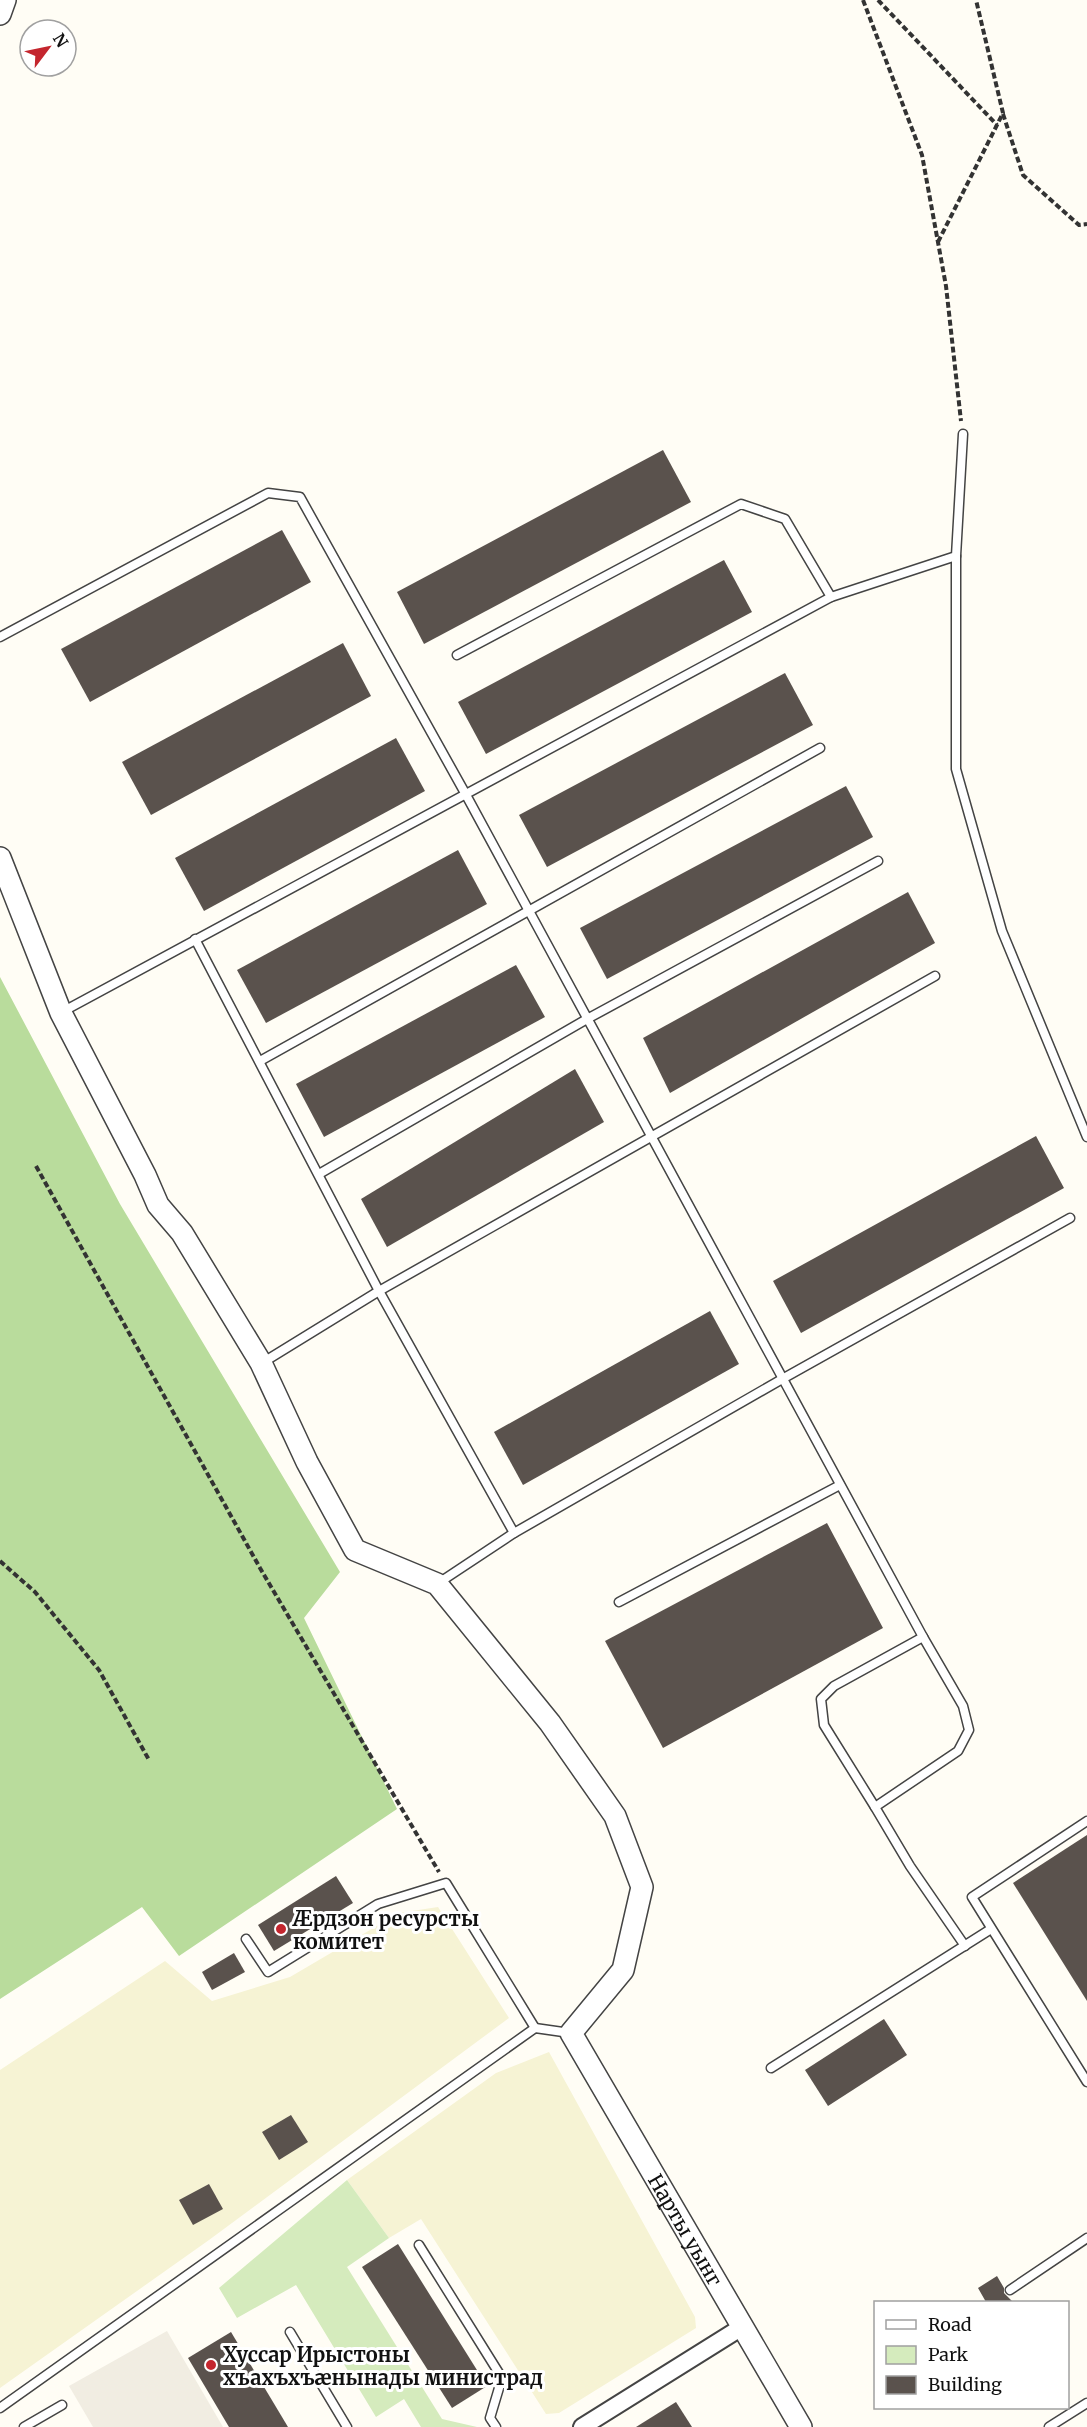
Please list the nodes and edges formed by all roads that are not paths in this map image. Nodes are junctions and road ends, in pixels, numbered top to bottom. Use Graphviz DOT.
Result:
graph roads {
  1 [pos="5,0"];
  2 [pos="0,14"];
  3 [pos="963,434"];
  4 [pos="956,556"];
  5 [pos="831,597"];
  6 [pos="0,637"];
  7 [pos="457,655"];
  8 [pos="820,748"];
  9 [pos="465,793"];
  10 [pos="0,858"];
  11 [pos="878,861"];
  12 [pos="528,910"];
  13 [pos="195,939"];
  14 [pos="935,976"];
  15 [pos="61,1013"];
  16 [pos="587,1019"];
  17 [pos="260,1061"];
  18 [pos="651,1136"];
  19 [pos="1087,1137"];
  20 [pos="319,1174"];
  21 [pos="1070,1218"];
  22 [pos="379,1291"];
  23 [pos="261,1364"];
  24 [pos="784,1378"];
  25 [pos="840,1485"];
  26 [pos="513,1533"];
  27 [pos="437,1584"];
  28 [pos="619,1602"];
  29 [pos="923,1637"];
  30 [pos="875,1807"];
  31 [pos="1087,1821"];
  32 [pos="991,1929"];
  33 [pos="246,1939"];
  34 [pos="965,1946"];
  35 [pos="536,2028"];
  36 [pos="571,2033"];
  37 [pos="771,2068"];
  38 [pos="1087,2082"];
  39 [pos="1087,2238"];
  40 [pos="419,2245"];
  41 [pos="1010,2290"];
  42 [pos="742,2327"];
  43 [pos="290,2332"];
  44 [pos="1087,2403"];
  45 [pos="62,2405"];
  46 [pos="0,2408"];
  47 [pos="24,2427"];
  48 [pos="347,2427"];
  49 [pos="496,2427"];
  50 [pos="582,2427"];
  51 [pos="801,2427"];
  52 [pos="1049,2427"];
  1 -- 2 [label="street"];
  3 -- 4 [label="lane"];
  4 -- 5 [label="lane"];
  4 -- 19 [label="lane"];
  5 -- 7 [label="lane"];
  5 -- 9 [label="lane"];
  6 -- 9 [label="lane"];
  8 -- 12 [label="lane"];
  9 -- 12 [label="lane"];
  9 -- 13 [label="lane"];
  10 -- 15 [label="street"];
  11 -- 16 [label="lane"];
  12 -- 16 [label="lane"];
  12 -- 17 [label="lane"];
  13 -- 15 [label="lane"];
  13 -- 17 [label="lane"];
  14 -- 18 [label="lane"];
  15 -- 23 [label="street"];
  16 -- 18 [label="lane"];
  16 -- 20 [label="lane"];
  17 -- 20 [label="lane"];
  18 -- 22 [label="lane"];
  18 -- 24 [label="lane"];
  20 -- 22 [label="lane"];
  21 -- 24 [label="lane"];
  22 -- 23 [label="lane"];
  22 -- 26 [label="lane"];
  23 -- 27 [label="street"];
  24 -- 25 [label="lane"];
  24 -- 26 [label="lane"];
  25 -- 28 [label="lane"];
  25 -- 29 [label="lane"];
  26 -- 27 [label="lane"];
  27 -- 36 [label="street"];
  29 -- 30 [label="lane"];
  29 -- 30 [label="lane"];
  30 -- 34 [label="lane"];
  31 -- 32 [label="lane"];
  32 -- 34 [label="lane"];
  32 -- 38 [label="lane"];
  33 -- 35 [label="lane"];
  34 -- 37 [label="lane"];
  35 -- 36 [label="lane"];
  35 -- 46 [label="lane"];
  36 -- 42 [label="street, Нарты уынг"];
  39 -- 41 [label="lane"];
  40 -- 49 [label="lane"];
  42 -- 50 [label="street"];
  42 -- 51 [label="street, Нарты уынг"];
  43 -- 48 [label="lane"];
  44 -- 52 [label="lane"];
  45 -- 47 [label="lane"];
}
